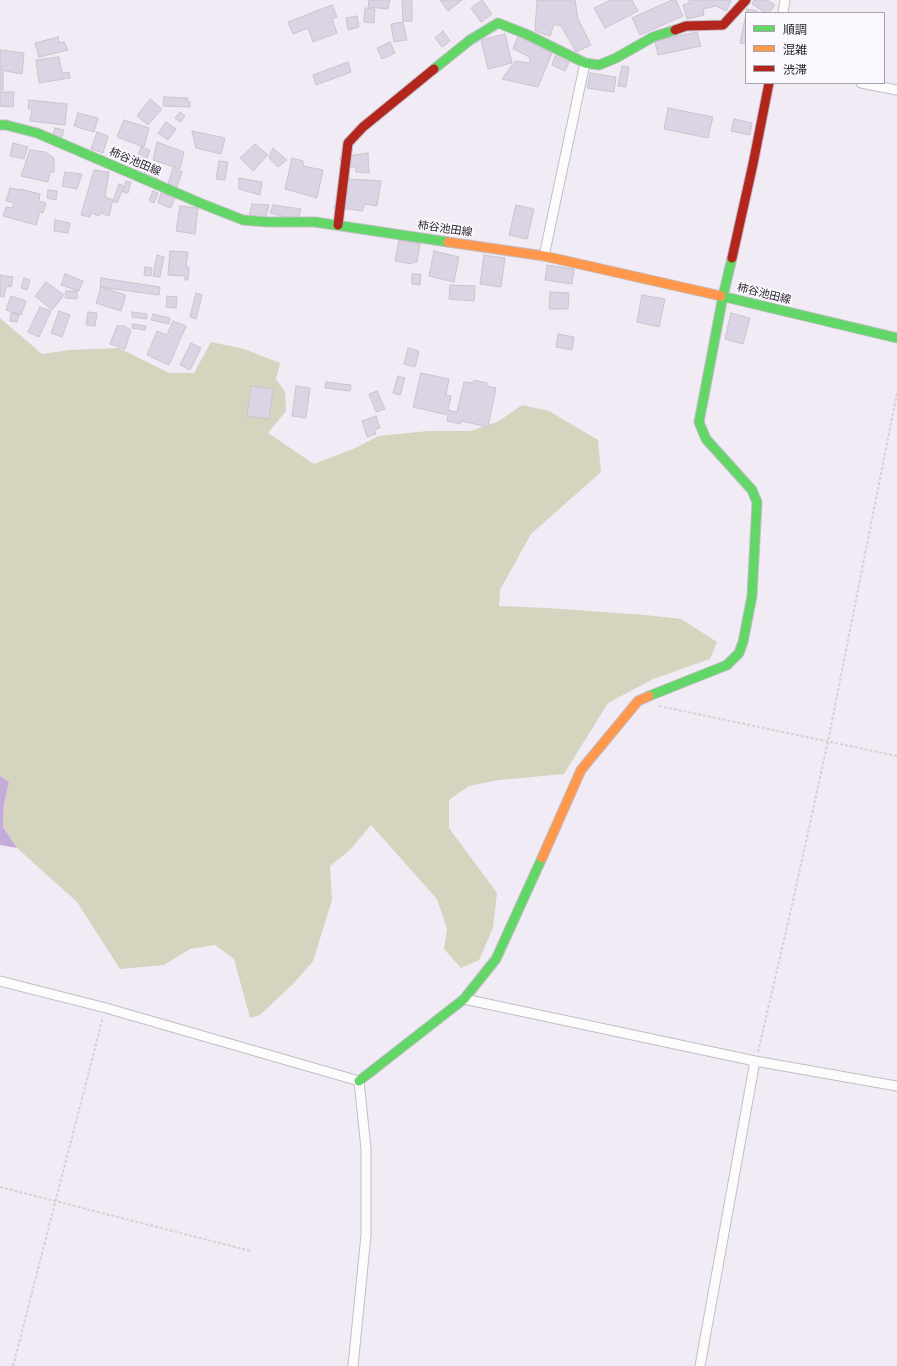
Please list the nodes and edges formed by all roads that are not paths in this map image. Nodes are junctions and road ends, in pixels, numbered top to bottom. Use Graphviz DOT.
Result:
graph roads {
  1 [pos="746,0"];
  2 [pos="785,0"];
  3 [pos="783,12"];
  4 [pos="585,63"];
  5 [pos="769,84"];
  6 [pos="865,84"];
  7 [pos="897,90"];
  8 [pos="0,125"];
  9 [pos="338,225"];
  10 [pos="544,256"];
  11 [pos="723,296"];
  12 [pos="897,338"];
  13 [pos="0,981"];
  14 [pos="464,999"];
  15 [pos="756,1061"];
  16 [pos="359,1081"];
  17 [pos="897,1086"];
  18 [pos="352,1366"];
  19 [pos="700,1366"];
  1 -- 4 [label="street"];
  2 -- 3 [label="street"];
  4 -- 9 [label="street"];
  4 -- 10 [label="street"];
  5 -- 11 [label="street"];
  6 -- 7 [label="street"];
  8 -- 9 [label="street, 柿谷池田線"];
  9 -- 10 [label="street, 柿谷池田線"];
  10 -- 11 [label="street, 柿谷池田線"];
  11 -- 12 [label="street, 柿谷池田線"];
  11 -- 14 [label="street"];
  13 -- 16 [label="street"];
  14 -- 15 [label="street"];
  14 -- 16 [label="street"];
  15 -- 17 [label="street"];
  15 -- 19 [label="street"];
  16 -- 18 [label="street"];
}
